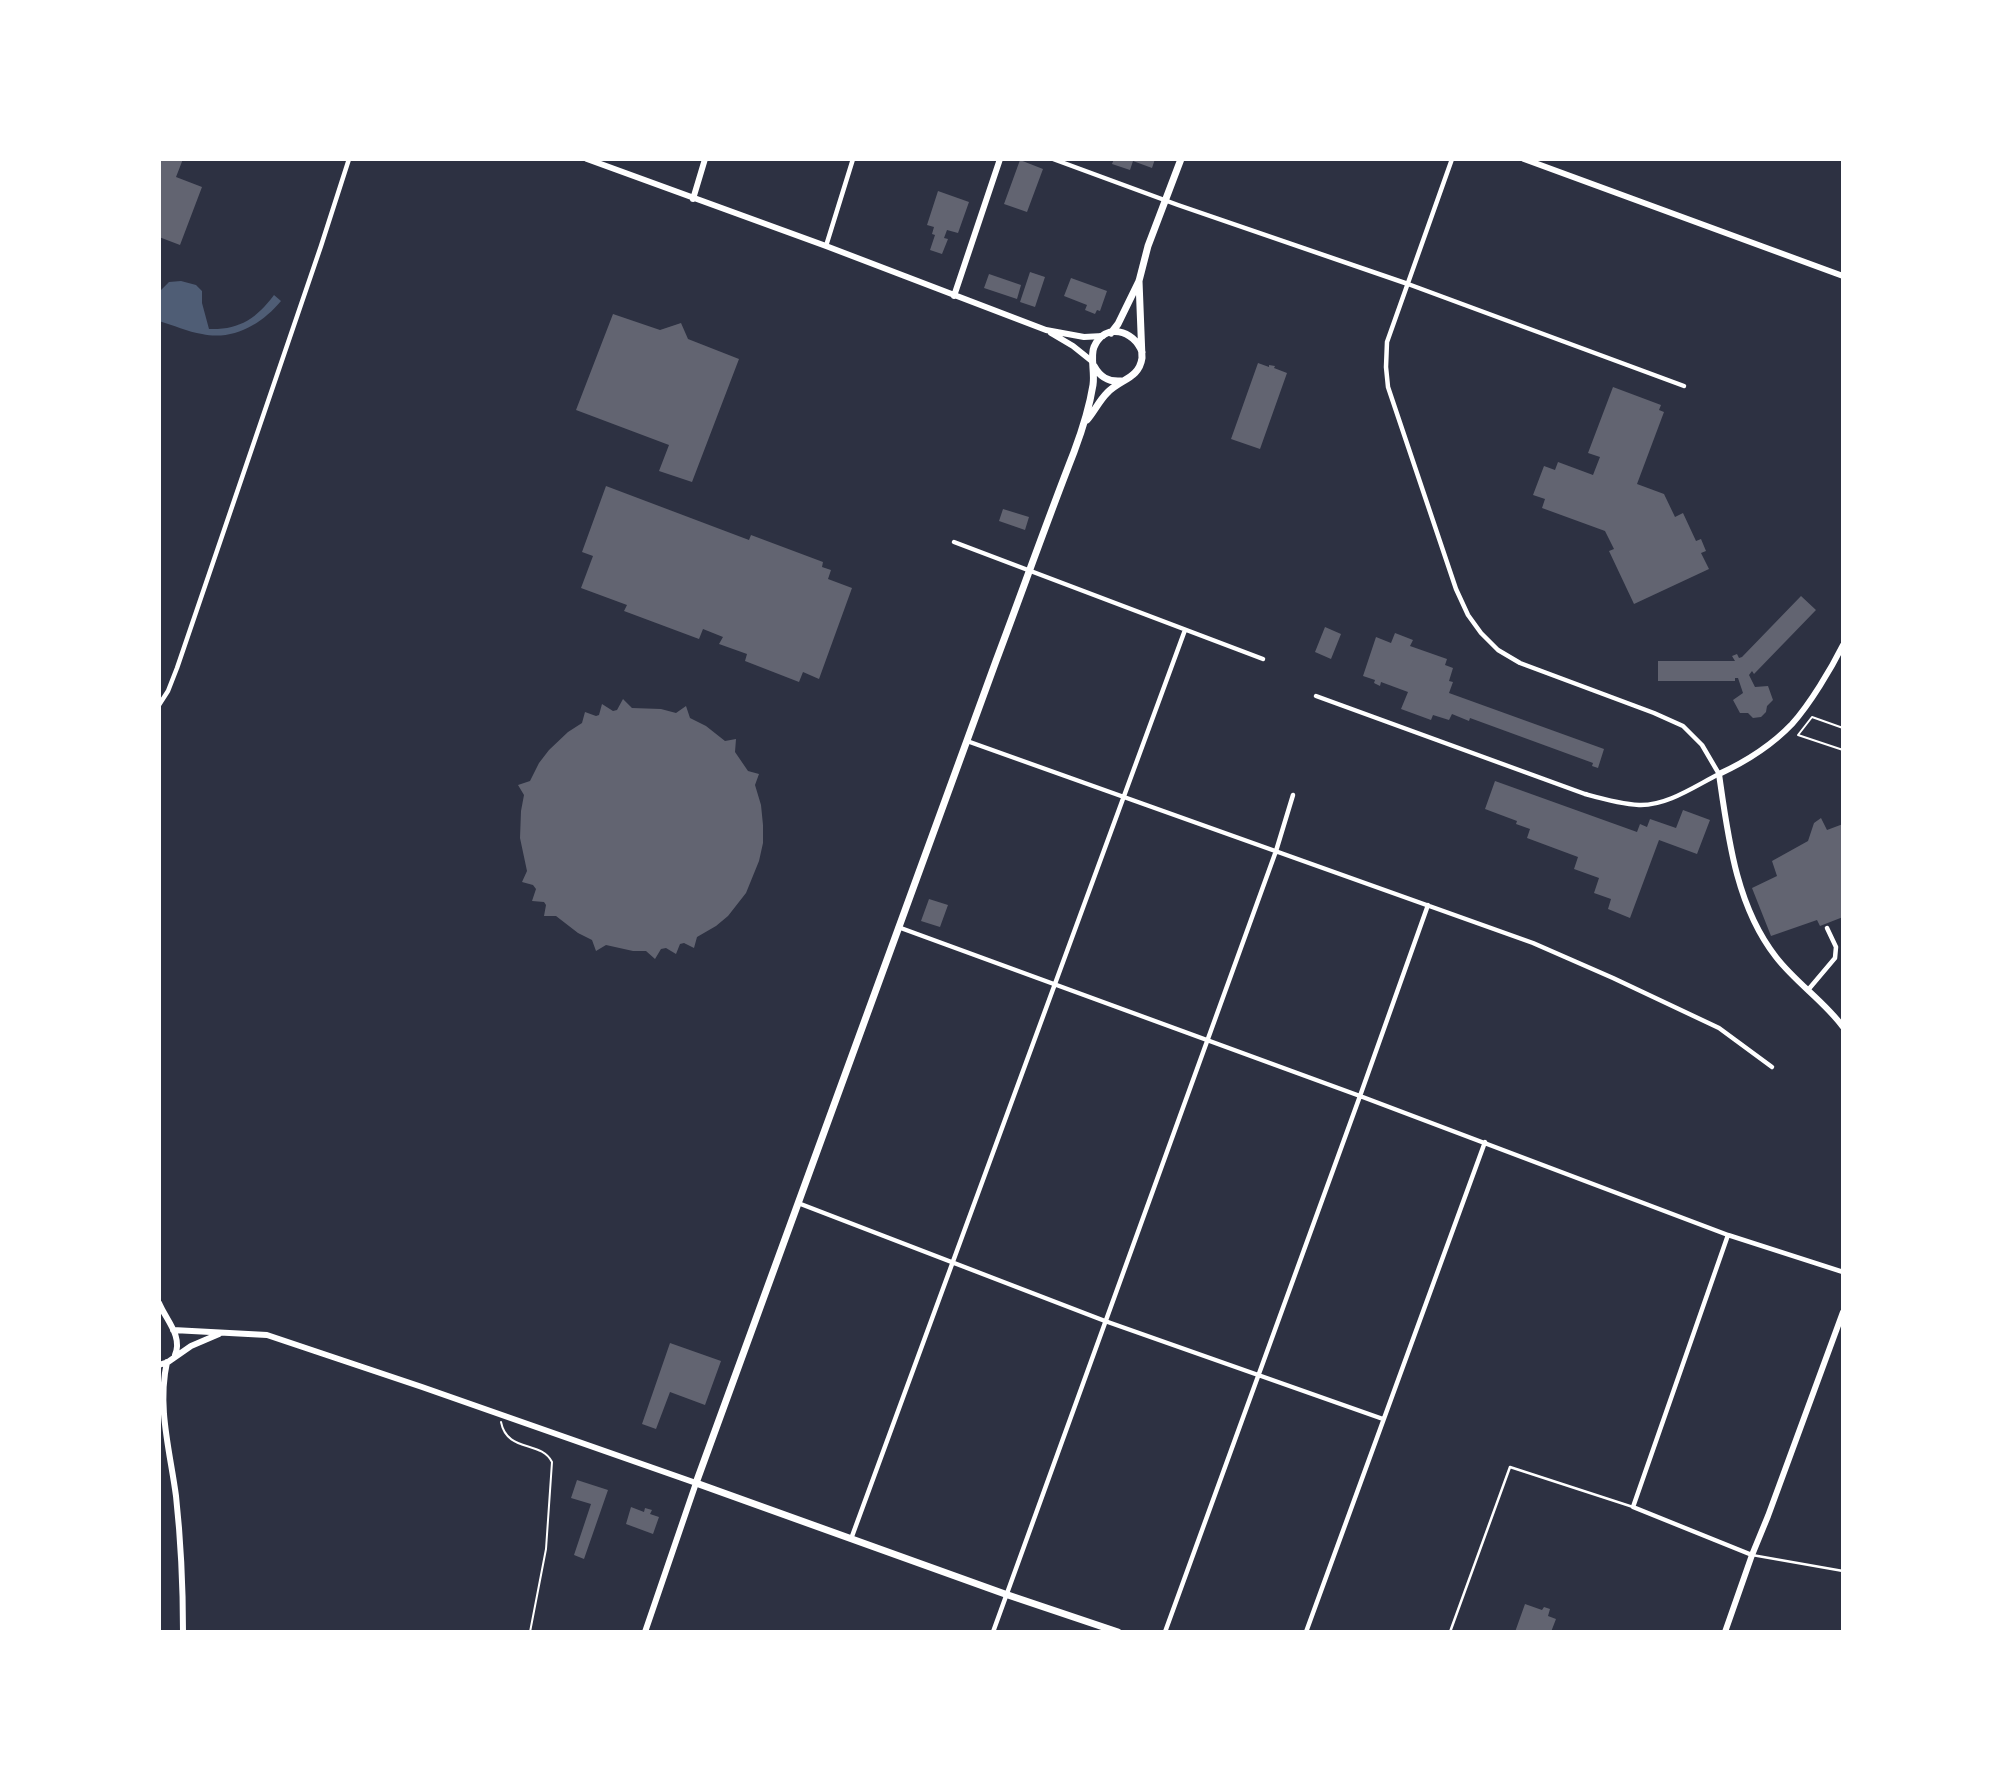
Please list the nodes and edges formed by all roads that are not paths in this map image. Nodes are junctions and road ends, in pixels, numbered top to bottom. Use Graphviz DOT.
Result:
graph roads {
  1 [pos="349,159"];
  2 [pos="587,159"];
  3 [pos="705,159"];
  4 [pos="853,159"];
  5 [pos="1000,159"];
  6 [pos="1053,159"];
  7 [pos="1181,159"];
  8 [pos="1452,159"];
  9 [pos="1524,159"];
  10 [pos="693,199"];
  11 [pos="1166,200"];
  12 [pos="826,246"];
  13 [pos="1843,276"];
  14 [pos="1139,281"];
  15 [pos="1408,284"];
  16 [pos="954,296"];
  17 [pos="1046,330"];
  18 [pos="1107,334"];
  19 [pos="1142,352"];
  20 [pos="1094,364"];
  21 [pos="1128,379"];
  22 [pos="1684,386"];
  23 [pos="1086,421"];
  24 [pos="954,542"];
  25 [pos="1030,572"];
  26 [pos="1185,630"];
  27 [pos="1843,645"];
  28 [pos="1263,659"];
  29 [pos="1316,696"];
  30 [pos="159,705"];
  31 [pos="966,740"];
  32 [pos="1719,774"];
  33 [pos="1293,795"];
  34 [pos="1123,796"];
  35 [pos="1276,851"];
  36 [pos="1428,905"];
  37 [pos="897,927"];
  38 [pos="1827,928"];
  39 [pos="1055,984"];
  40 [pos="1808,990"];
  41 [pos="1843,1027"];
  42 [pos="1208,1040"];
  43 [pos="1772,1068"];
  44 [pos="1360,1096"];
  45 [pos="1485,1142"];
  46 [pos="797,1202"];
  47 [pos="1728,1235"];
  48 [pos="953,1261"];
  49 [pos="1843,1272"];
  50 [pos="159,1303"];
  51 [pos="1843,1312"];
  52 [pos="159,1321"];
  53 [pos="1105,1321"];
  54 [pos="172,1329"];
  55 [pos="220,1334"];
  56 [pos="169,1361"];
  57 [pos="159,1365"];
  58 [pos="1259,1376"];
  59 [pos="159,1402"];
  60 [pos="164,1415"];
  61 [pos="1383,1419"];
  62 [pos="696,1483"];
  63 [pos="1633,1507"];
  64 [pos="851,1540"];
  65 [pos="1752,1555"];
  66 [pos="1843,1571"];
  67 [pos="1005,1594"];
  68 [pos="183,1632"];
  69 [pos="645,1632"];
  70 [pos="993,1632"];
  71 [pos="1118,1632"];
  72 [pos="1165,1632"];
  73 [pos="1306,1632"];
  74 [pos="1450,1632"];
  75 [pos="1725,1632"];
  1 -- 30 [label="street"];
  2 -- 10 [label="street"];
  3 -- 10 [label="street"];
  4 -- 12 [label="street"];
  5 -- 16 [label="street"];
  6 -- 11 [label="street"];
  7 -- 11 [label="main road"];
  8 -- 15 [label="street"];
  9 -- 13 [label="street"];
  10 -- 12 [label="street"];
  11 -- 14 [label="main road"];
  11 -- 15 [label="street"];
  12 -- 16 [label="street"];
  14 -- 18 [label="main road"];
  14 -- 19 [label="main road"];
  15 -- 22 [label="street"];
  15 -- 32 [label="street"];
  16 -- 17 [label="street"];
  17 -- 18 [label="street"];
  17 -- 20 [label="street"];
  18 -- 19 [label="main road"];
  18 -- 20 [label="main road"];
  19 -- 21 [label="main road"];
  20 -- 21 [label="main road"];
  20 -- 23 [label="main road"];
  21 -- 23 [label="main road"];
  23 -- 25 [label="main road"];
  24 -- 25 [label="street"];
  25 -- 26 [label="street"];
  25 -- 31 [label="main road"];
  26 -- 28 [label="street"];
  26 -- 34 [label="street"];
  27 -- 32 [label="street"];
  29 -- 32 [label="street"];
  31 -- 34 [label="street"];
  31 -- 37 [label="main road"];
  32 -- 40 [label="street"];
  33 -- 35 [label="street"];
  34 -- 35 [label="street"];
  34 -- 39 [label="street"];
  35 -- 36 [label="street"];
  35 -- 42 [label="street"];
  36 -- 43 [label="street"];
  36 -- 44 [label="street"];
  37 -- 39 [label="street"];
  37 -- 46 [label="main road"];
  38 -- 40 [label="street"];
  39 -- 42 [label="street"];
  39 -- 48 [label="street"];
  40 -- 41 [label="street"];
  42 -- 44 [label="street"];
  42 -- 53 [label="street"];
  44 -- 45 [label="street"];
  44 -- 58 [label="street"];
  45 -- 47 [label="street"];
  45 -- 61 [label="street"];
  46 -- 48 [label="street"];
  46 -- 62 [label="main road"];
  47 -- 49 [label="street"];
  47 -- 63 [label="street"];
  48 -- 53 [label="street"];
  48 -- 64 [label="street"];
  50 -- 54 [label="street"];
  51 -- 65 [label="street"];
  52 -- 54 [label="street"];
  53 -- 58 [label="street"];
  53 -- 67 [label="street"];
  54 -- 55 [label="street"];
  54 -- 56 [label="street"];
  55 -- 56 [label="street"];
  55 -- 62 [label="street"];
  56 -- 57 [label="street"];
  56 -- 60 [label="street"];
  58 -- 61 [label="street"];
  58 -- 72 [label="street"];
  59 -- 60 [label="street"];
  60 -- 68 [label="street"];
  61 -- 73 [label="street"];
  62 -- 64 [label="main road"];
  62 -- 69 [label="street"];
  63 -- 65 [label="street"];
  63 -- 74 [label="lane"];
  64 -- 67 [label="main road"];
  65 -- 66 [label="lane"];
  65 -- 75 [label="street"];
  67 -- 70 [label="street"];
  67 -- 71 [label="main road"];
}
